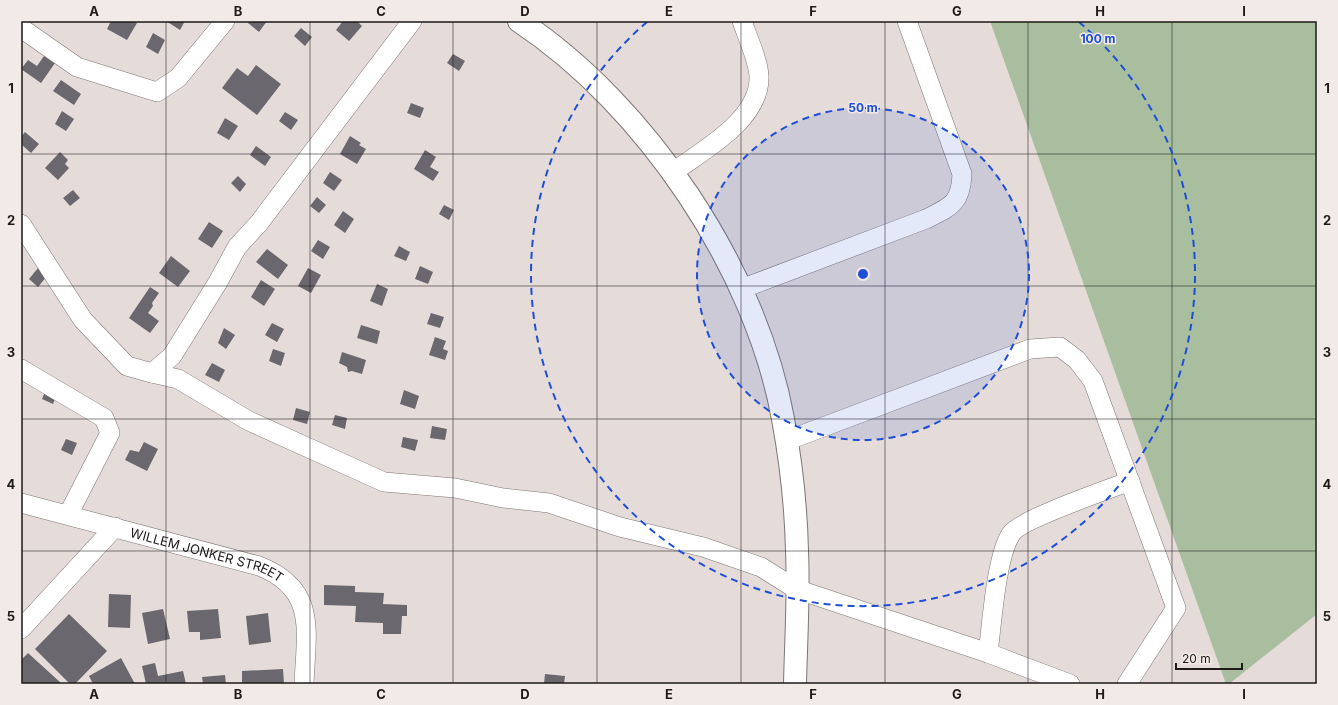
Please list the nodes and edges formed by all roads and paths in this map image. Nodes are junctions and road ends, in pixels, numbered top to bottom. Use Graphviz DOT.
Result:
graph roads {
  1 [pos="225,21"];
  2 [pos="412,21"];
  3 [pos="518,21"];
  4 [pos="742,21"];
  5 [pos="907,21"];
  6 [pos="21,28"];
  7 [pos="672,173"];
  8 [pos="21,224"];
  9 [pos="741,289"];
  10 [pos="21,369"];
  11 [pos="152,373"];
  12 [pos="786,441"];
  13 [pos="1130,481"];
  14 [pos="21,504"];
  15 [pos="68,515"];
  16 [pos="115,527"];
  17 [pos="796,590"];
  18 [pos="21,629"];
  19 [pos="988,653"];
  20 [pos="304,684"];
  21 [pos="795,684"];
  22 [pos="1070,684"];
  23 [pos="1127,684"];
  1 -- 6 [label="street"];
  2 -- 11 [label="street"];
  3 -- 7 [label="street"];
  4 -- 7 [label="street"];
  5 -- 9 [label="street"];
  7 -- 9 [label="street"];
  8 -- 11 [label="street"];
  9 -- 12 [label="street"];
  10 -- 15 [label="street"];
  11 -- 17 [label="street"];
  12 -- 13 [label="street"];
  12 -- 17 [label="street"];
  13 -- 19 [label="street"];
  13 -- 23 [label="street"];
  14 -- 15 [label="street, WILLEM JONKER STREET"];
  15 -- 16 [label="street, WILLEM JONKER STREET"];
  16 -- 18 [label="street"];
  16 -- 20 [label="street, WILLEM JONKER STREET"];
  17 -- 19 [label="street"];
  17 -- 21 [label="street"];
  19 -- 22 [label="street"];
}
